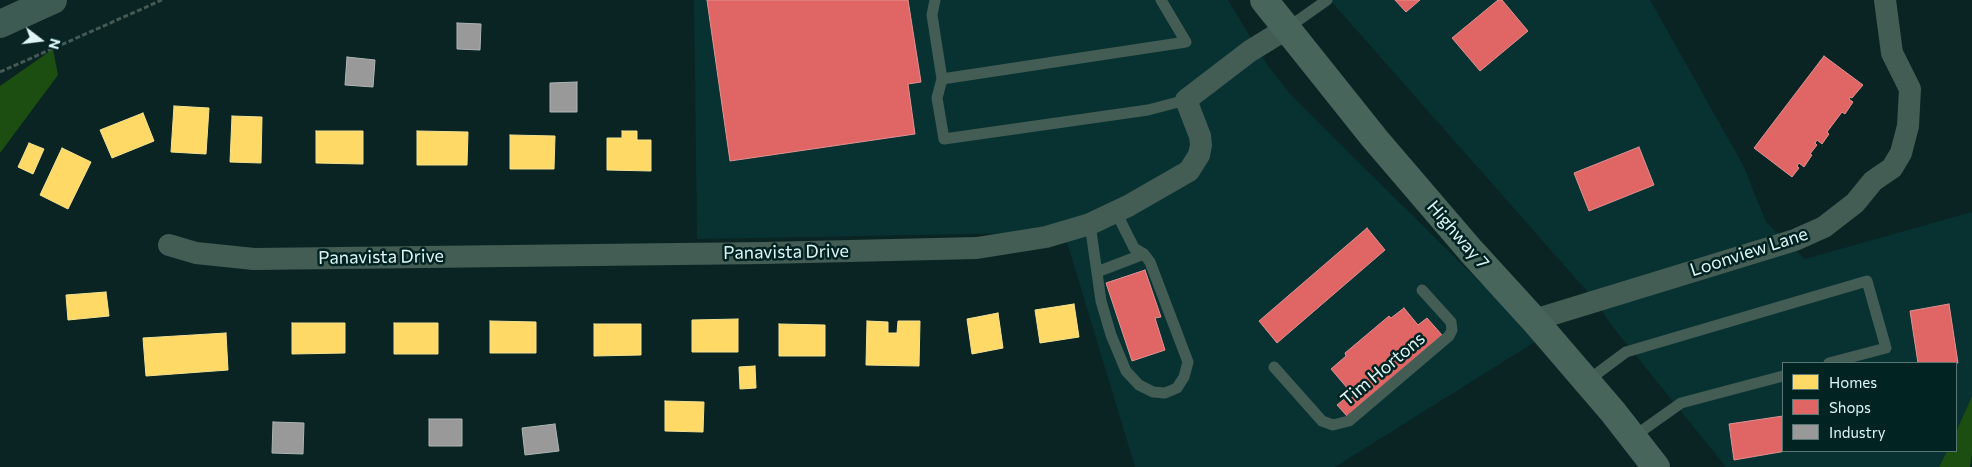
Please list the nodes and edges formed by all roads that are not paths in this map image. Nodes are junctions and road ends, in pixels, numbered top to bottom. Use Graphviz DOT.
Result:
graph roads {
  1 [pos="53,0"];
  2 [pos="935,0"];
  3 [pos="1161,0"];
  4 [pos="1264,0"];
  5 [pos="1327,0"];
  6 [pos="1885,0"];
  7 [pos="0,24"];
  8 [pos="1286,29"];
  9 [pos="942,80"];
  10 [pos="1186,100"];
  11 [pos="1116,212"];
  12 [pos="1090,224"];
  13 [pos="169,245"];
  14 [pos="1144,254"];
  15 [pos="1096,272"];
  16 [pos="1422,290"];
  17 [pos="1534,320"];
  18 [pos="1833,362"];
  19 [pos="1274,367"];
  20 [pos="1782,376"];
  21 [pos="1586,382"];
  22 [pos="1633,437"];
  23 [pos="1656,467"];
  1 -- 7 [label="main road"];
  2 -- 9 [label="lane"];
  3 -- 9 [label="lane"];
  4 -- 8 [label="main road, Highway 7"];
  5 -- 8 [label="lane"];
  6 -- 17 [label="street, Loonview Lane"];
  8 -- 10 [label="street"];
  8 -- 17 [label="main road, Highway 7"];
  9 -- 10 [label="lane"];
  10 -- 11 [label="street, Panavista Drive"];
  11 -- 12 [label="street, Panavista Drive"];
  11 -- 14 [label="lane"];
  12 -- 13 [label="street, Panavista Drive"];
  12 -- 15 [label="lane"];
  14 -- 15 [label="lane"];
  14 -- 15 [label="lane"];
  16 -- 19 [label="lane, Tim Hortons"];
  17 -- 21 [label="main road, Highway 7"];
  18 -- 21 [label="lane"];
  20 -- 22 [label="lane"];
  21 -- 22 [label="main road, Highway 7"];
  22 -- 23 [label="main road, Highway 7"];
}
